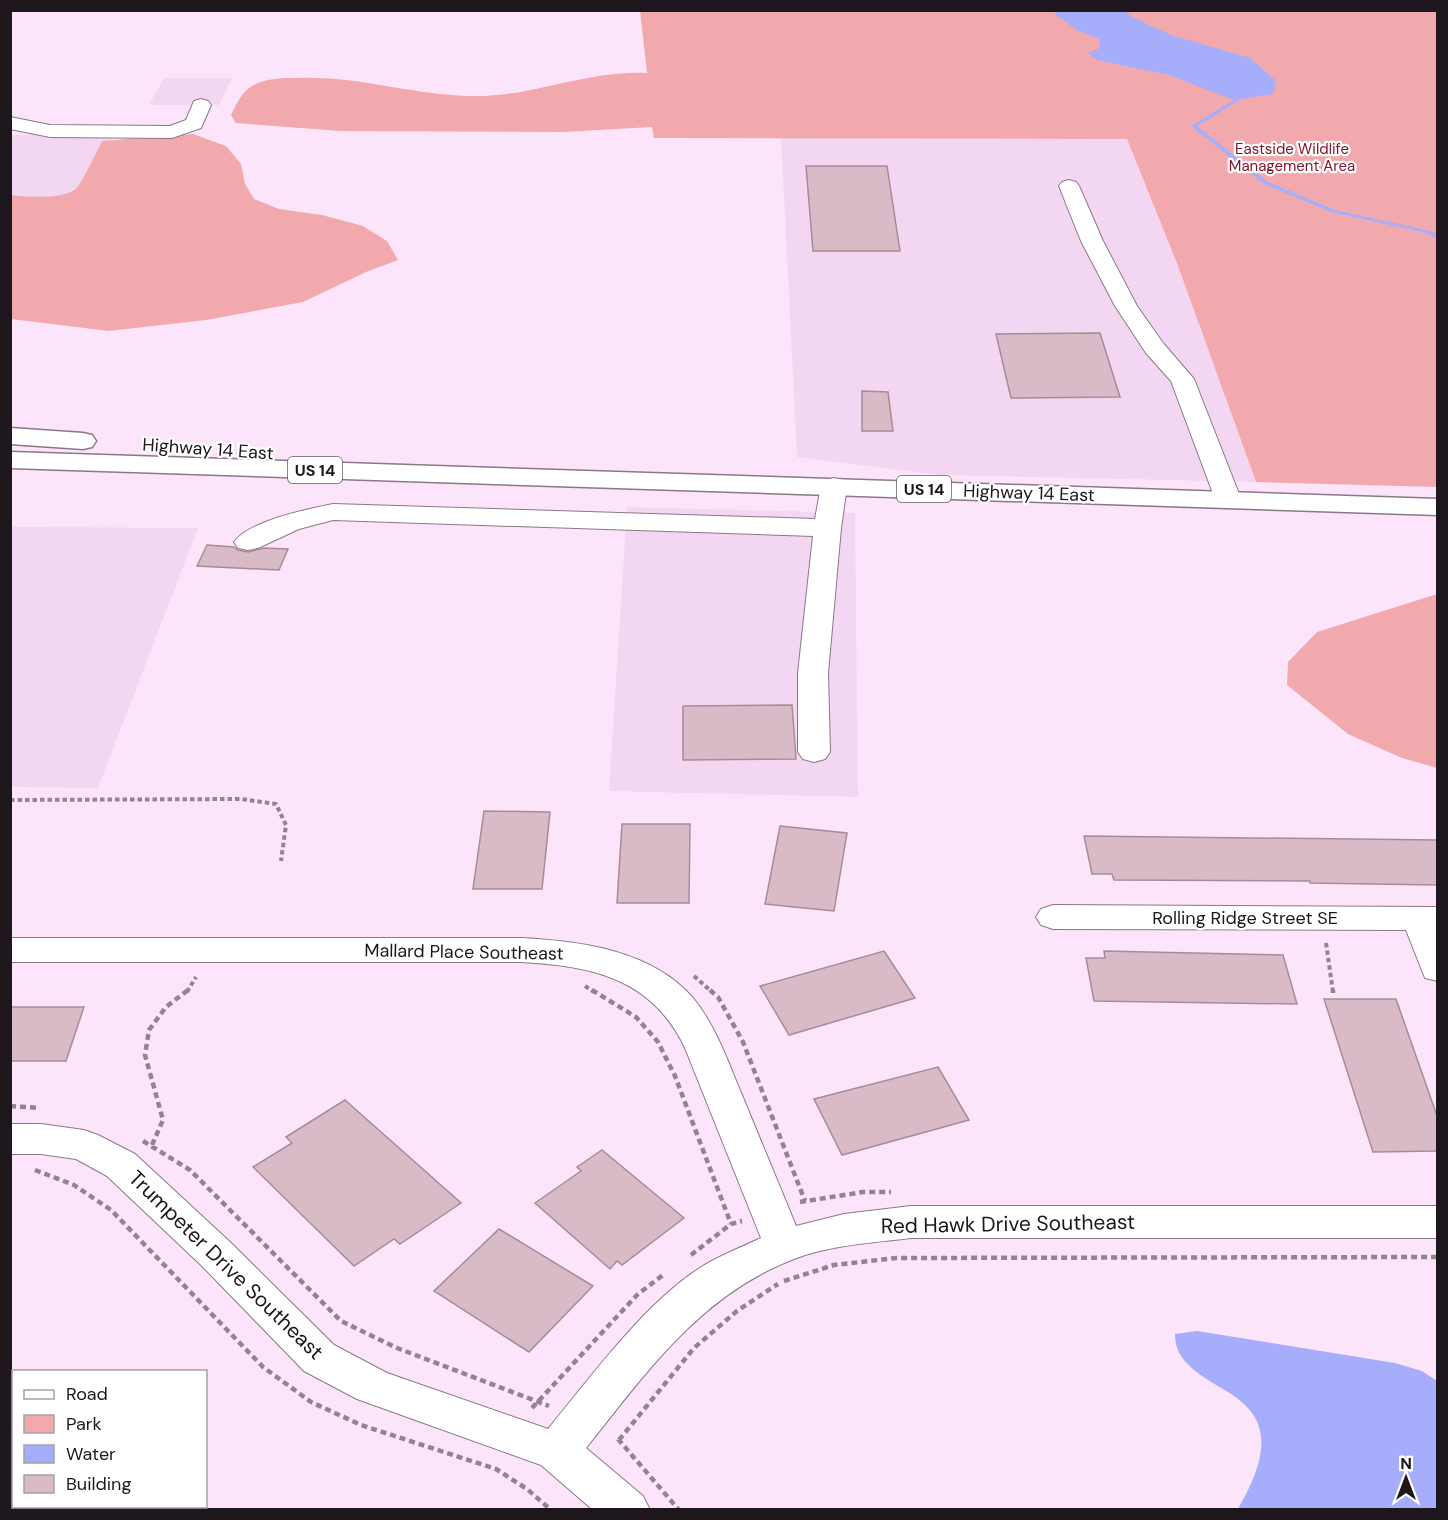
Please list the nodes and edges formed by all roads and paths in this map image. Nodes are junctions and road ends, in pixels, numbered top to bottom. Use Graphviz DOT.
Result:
graph roads {
  1 [pos="201,105"];
  2 [pos="10,123"];
  3 [pos="1069,186"];
  4 [pos="10,436"];
  5 [pos="10,460"];
  6 [pos="620,478"];
  7 [pos="834,486"];
  8 [pos="1228,499"];
  9 [pos="1437,507"];
  10 [pos="827,528"];
  11 [pos="248,542"];
  12 [pos="814,752"];
  13 [pos="10,800"];
  14 [pos="281,861"];
  15 [pos="1053,917"];
  16 [pos="1324,919"];
  17 [pos="1428,919"];
  18 [pos="10,950"];
  19 [pos="1437,969"];
  20 [pos="689,972"];
  21 [pos="185,977"];
  22 [pos="196,977"];
  23 [pos="208,977"];
  24 [pos="579,983"];
  25 [pos="1334,993"];
  26 [pos="10,1139"];
  27 [pos="806,1201"];
  28 [pos="1437,1222"];
  29 [pos="731,1224"];
  30 [pos="784,1245"];
  31 [pos="1437,1257"];
  32 [pos="537,1400"];
  33 [pos="557,1451"];
  34 [pos="496,1469"];
  35 [pos="551,1509"];
  36 [pos="627,1509"];
  37 [pos="679,1509"];
  1 -- 2 [label="street"];
  3 -- 8 [label="street"];
  4 -- 6 [label="main road, Highway 14 East / US 14"];
  5 -- 6 [label="main road, Highway 14 East / US 14"];
  6 -- 7 [label="main road, Highway 14 East / US 14"];
  7 -- 8 [label="main road, Highway 14 East / US 14"];
  7 -- 10 [label="street"];
  8 -- 9 [label="main road, Highway 14 East / US 14"];
  10 -- 11 [label="street"];
  10 -- 12 [label="street"];
  13 -- 14 [label="path"];
  15 -- 16 [label="street, Rolling Ridge Street SE"];
  16 -- 17 [label="street, Rolling Ridge Street SE"];
  16 -- 25 [label="path"];
  17 -- 19 [label="street"];
  18 -- 30 [label="street, Mallard Place Southeast"];
  20 -- 27 [label="path"];
  21 -- 22 [label="path"];
  22 -- 23 [label="path"];
  22 -- 32 [label="path"];
  24 -- 29 [label="path"];
  26 -- 33 [label="street, Trumpeter Drive Southeast"];
  28 -- 30 [label="street, Red Hawk Drive Southeast"];
  30 -- 33 [label="street, Red Hawk Drive Southeast"];
  31 -- 37 [label="path"];
  33 -- 36 [label="street, Trumpeter Drive Southeast"];
  34 -- 35 [label="path"];
}
